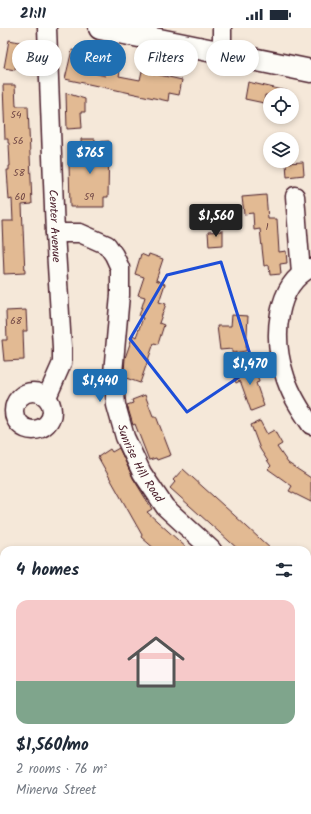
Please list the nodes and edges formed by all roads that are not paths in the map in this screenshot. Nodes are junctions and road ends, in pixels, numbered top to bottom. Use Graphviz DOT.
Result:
graph roads {
  1 [pos="47,28"];
  2 [pos="100,28"];
  3 [pos="222,28"];
  4 [pos="222,40"];
  5 [pos="206,49"];
  6 [pos="259,60"];
  7 [pos="311,71"];
  8 [pos="295,196"];
  9 [pos="55,232"];
  10 [pos="306,270"];
  11 [pos="47,397"];
  12 [pos="311,425"];
  13 [pos="208,546"];
  1 -- 9 [label="street, Center Avenue"];
  2 -- 5 [label="main road"];
  3 -- 4 [label="street"];
  6 -- 7 [label="main road"];
  8 -- 10 [label="street"];
  9 -- 11 [label="street, Center Avenue"];
  9 -- 13 [label="street, Sunrise Hill Road"];
  10 -- 12 [label="street"];
}
